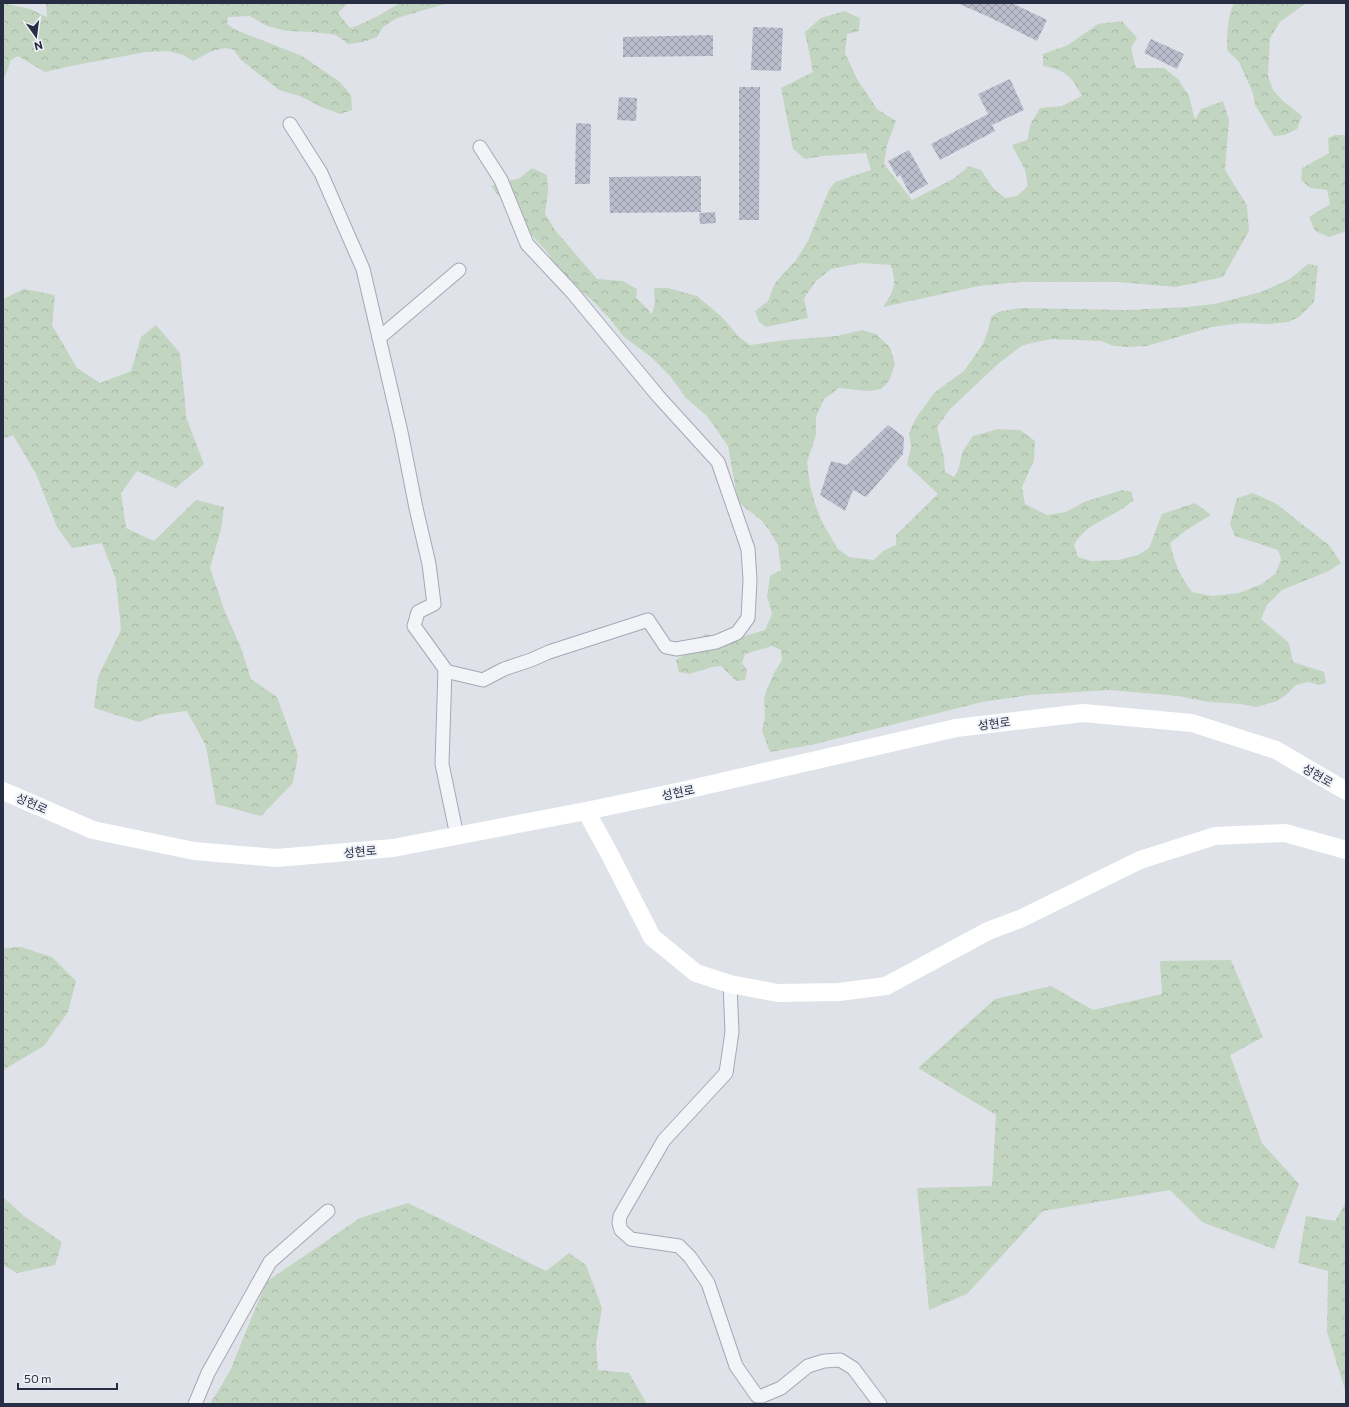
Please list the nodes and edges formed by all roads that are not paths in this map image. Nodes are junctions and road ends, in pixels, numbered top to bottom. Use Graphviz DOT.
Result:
graph roads {
  1 [pos="290,124"];
  2 [pos="480,147"];
  3 [pos="459,270"];
  4 [pos="379,338"];
  5 [pos="445,671"];
  6 [pos="3,790"];
  7 [pos="1346,791"];
  8 [pos="586,811"];
  9 [pos="457,836"];
  10 [pos="1346,850"];
  11 [pos="730,984"];
  12 [pos="328,1211"];
  13 [pos="195,1404"];
  14 [pos="880,1404"];
  1 -- 4 [label="street"];
  2 -- 5 [label="street"];
  3 -- 4 [label="street"];
  4 -- 5 [label="street"];
  5 -- 9 [label="street"];
  6 -- 9 [label="main road, 성현로"];
  7 -- 8 [label="main road, 성현로"];
  8 -- 9 [label="main road, 성현로"];
  8 -- 11 [label="main road"];
  10 -- 11 [label="main road"];
  11 -- 14 [label="street"];
  12 -- 13 [label="street"];
}
